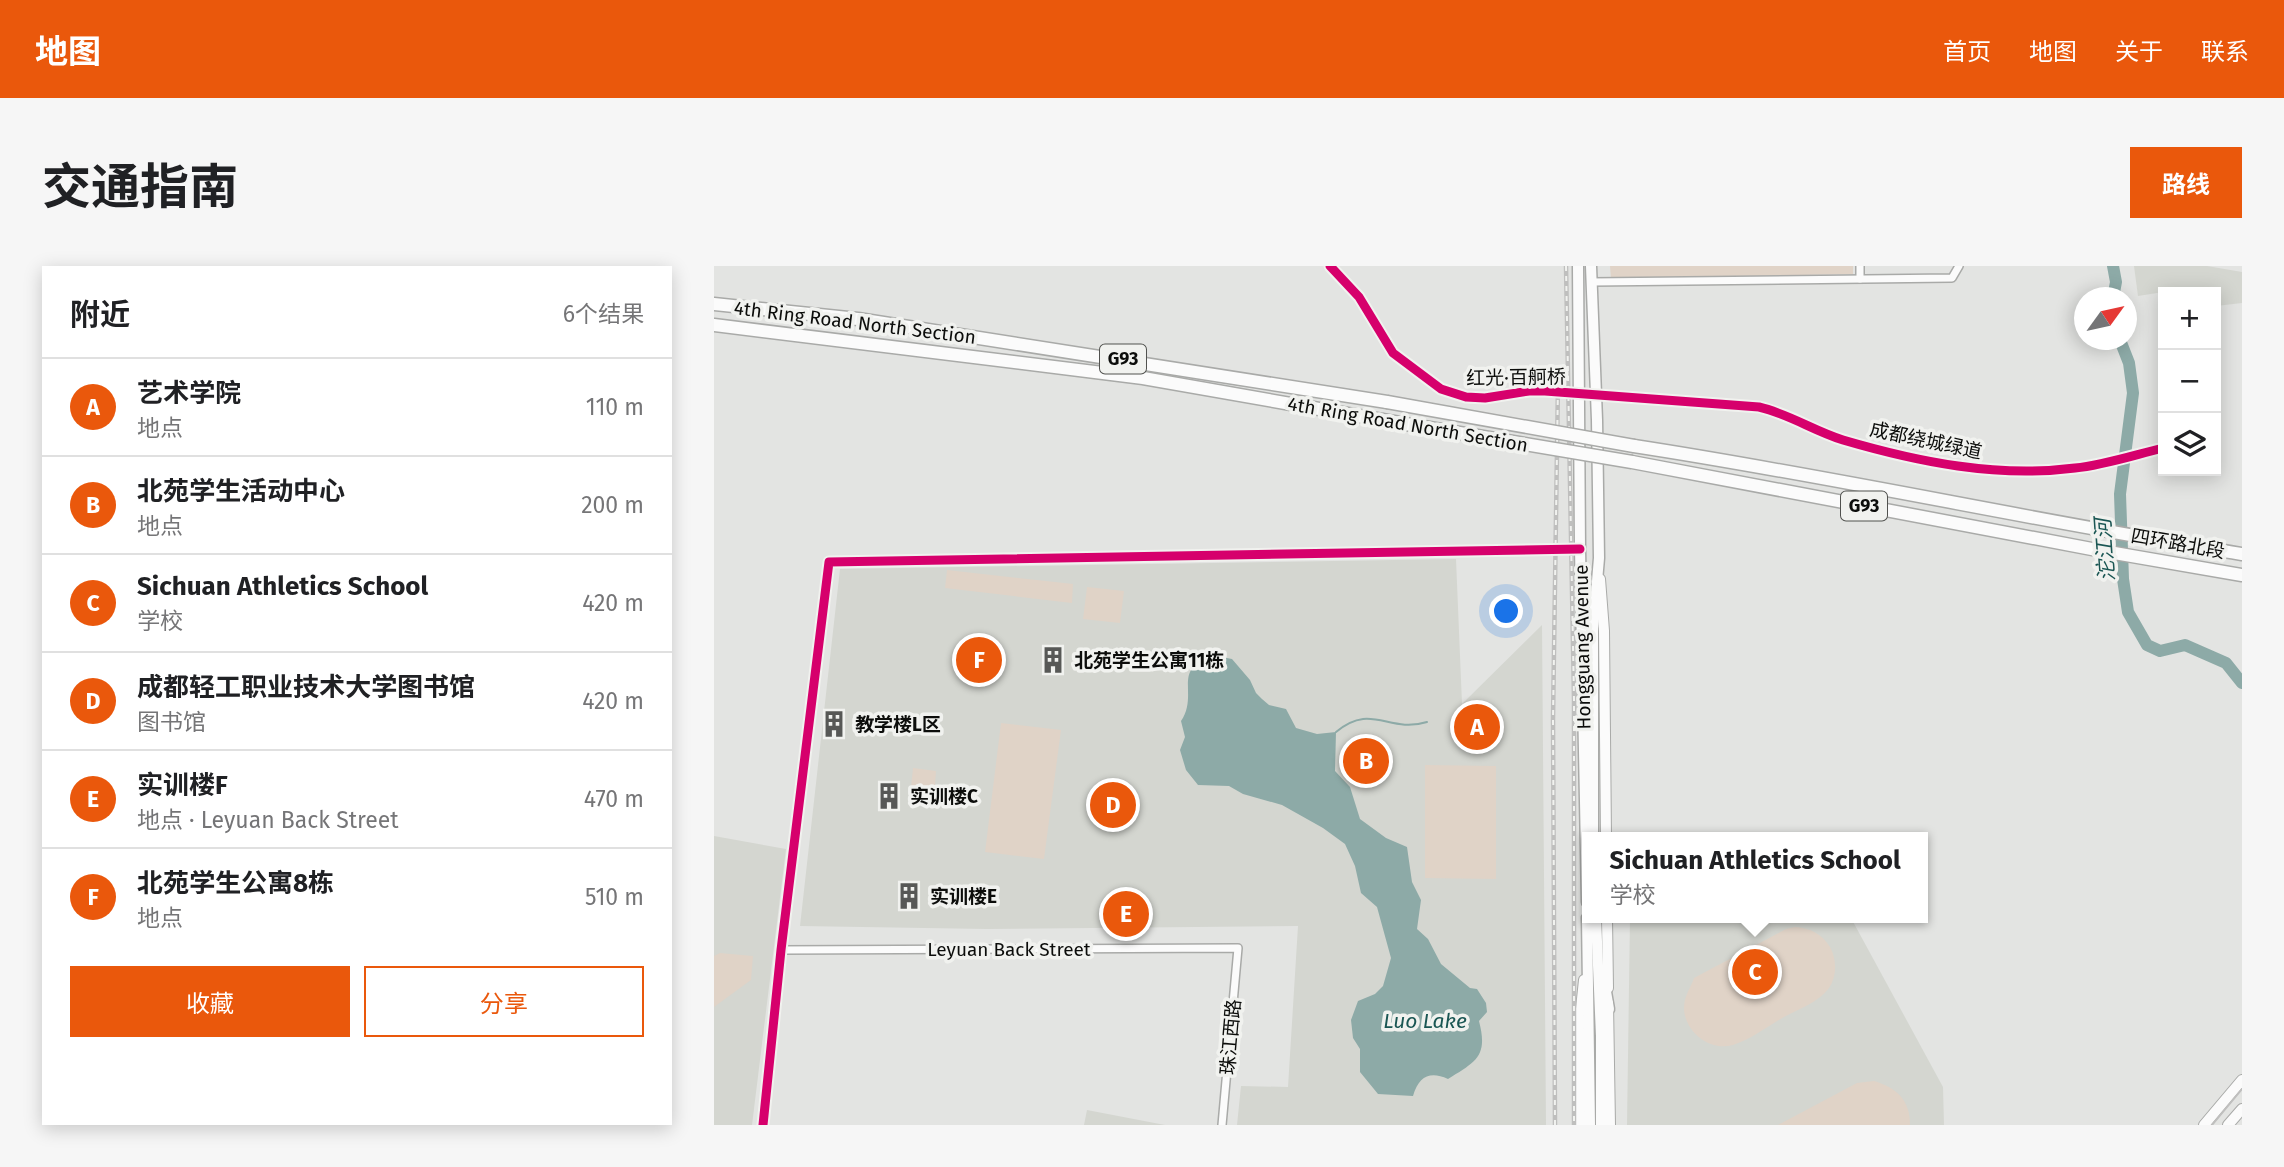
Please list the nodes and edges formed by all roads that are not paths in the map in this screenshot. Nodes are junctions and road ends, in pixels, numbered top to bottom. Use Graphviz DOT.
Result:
graph roads {
  1 [pos="1578,266"];
  2 [pos="1860,266"];
  3 [pos="1959,266"];
  4 [pos="1592,272"];
  5 [pos="1860,279"];
  6 [pos="714,304"];
  7 [pos="714,325"];
  8 [pos="2073,525"];
  9 [pos="1580,549"];
  10 [pos="2097,550"];
  11 [pos="2242,554"];
  12 [pos="1599,558"];
  13 [pos="2242,575"];
  14 [pos="1586,832"];
  15 [pos="1593,832"];
  16 [pos="1606,832"];
  17 [pos="1592,923"];
  18 [pos="1593,923"];
  19 [pos="1594,923"];
  20 [pos="1607,923"];
  21 [pos="1588,941"];
  22 [pos="1238,948"];
  23 [pos="781,950"];
  24 [pos="1609,1009"];
  25 [pos="2242,1080"];
  26 [pos="2242,1109"];
  27 [pos="763,1125"];
  28 [pos="1222,1125"];
  29 [pos="1580,1125"];
  30 [pos="1590,1125"];
  31 [pos="1601,1125"];
  32 [pos="1610,1125"];
  33 [pos="2204,1125"];
  34 [pos="2228,1125"];
  1 -- 9 [label="highway, Hongguang Avenue"];
  2 -- 5 [label="street"];
  3 -- 5 [label="street"];
  4 -- 5 [label="street"];
  4 -- 12 [label="highway, Hongguang Avenue"];
  6 -- 8 [label="highway, 4th Ring Road North Section / G93, bridge"];
  7 -- 10 [label="highway, 4th Ring Road North Section / G93, bridge"];
  8 -- 11 [label="highway, 四环路北段 / G93"];
  9 -- 14 [label="highway, Hongguang Avenue"];
  9 -- 23 [label="street"];
  10 -- 13 [label="highway, 四环路北段 / G93"];
  12 -- 15 [label="highway, Hongguang Avenue"];
  12 -- 16 [label="main road"];
  17 -- 21 [label="highway"];
  18 -- 31 [label="highway"];
  19 -- 24 [label="highway"];
  20 -- 24 [label="main road"];
  21 -- 29 [label="main road"];
  21 -- 30 [label="highway"];
  22 -- 23 [label="street, Leyuan Back Street"];
  22 -- 28 [label="street, 珠江西路"];
  23 -- 27 [label="street"];
  24 -- 32 [label="main road"];
  25 -- 33 [label="main road"];
  26 -- 34 [label="main road"];
}
